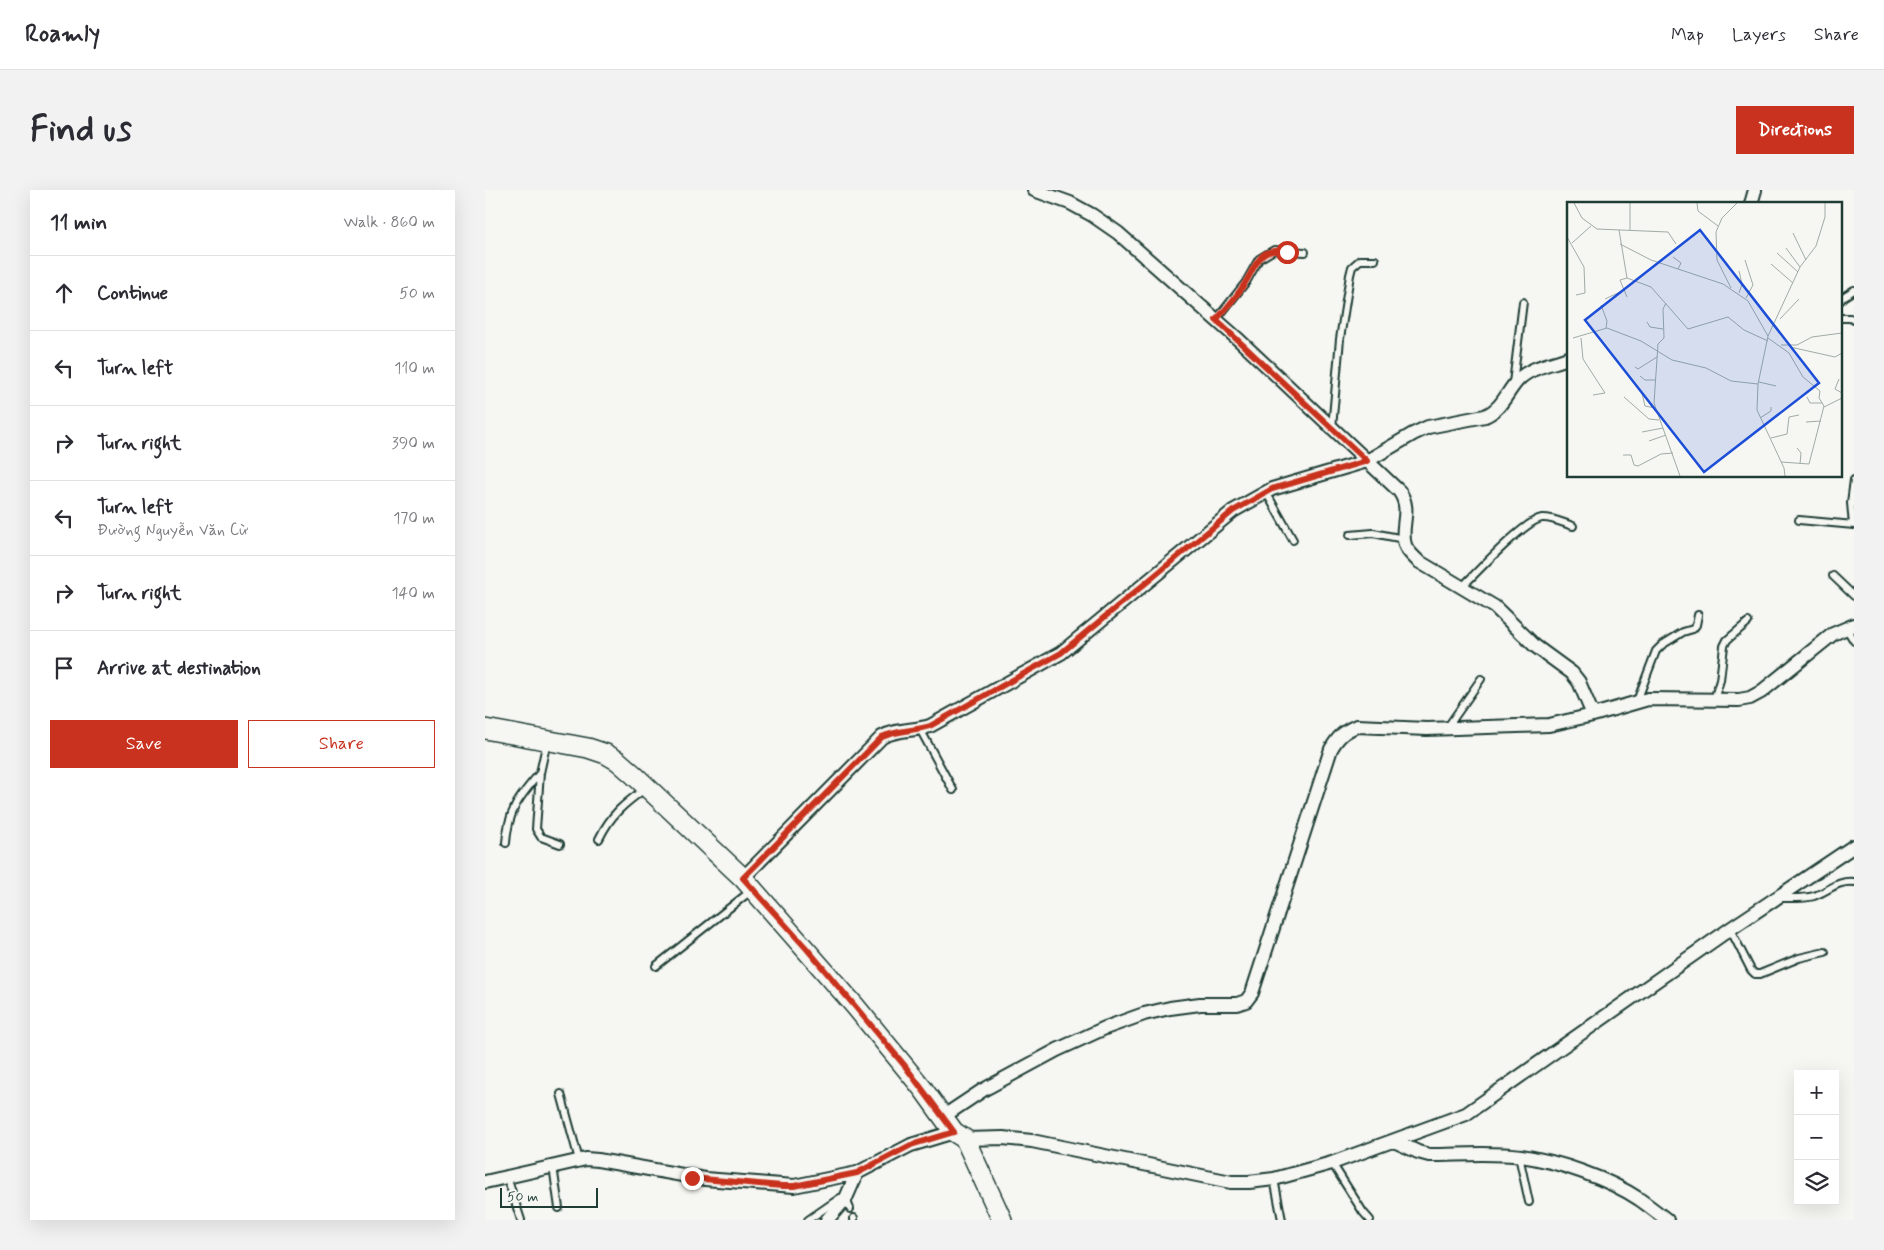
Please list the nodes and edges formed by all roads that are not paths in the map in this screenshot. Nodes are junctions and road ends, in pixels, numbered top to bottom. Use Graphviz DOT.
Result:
graph roads {
  1 [pos="1034,190"];
  2 [pos="1057,194"];
  3 [pos="1305,252"];
  4 [pos="1375,260"];
  5 [pos="1854,290"];
  6 [pos="1841,300"];
  7 [pos="1523,302"];
  8 [pos="1841,318"];
  9 [pos="1216,320"];
  10 [pos="1854,320"];
  11 [pos="1567,358"];
  12 [pos="1513,386"];
  13 [pos="1333,428"];
  14 [pos="1367,461"];
  15 [pos="1854,480"];
  16 [pos="1266,492"];
  17 [pos="1799,520"];
  18 [pos="1853,525"];
  19 [pos="1573,526"];
  20 [pos="1350,535"];
  21 [pos="1405,539"];
  22 [pos="1293,540"];
  23 [pos="1833,576"];
  24 [pos="1462,587"];
  25 [pos="1854,596"];
  26 [pos="1698,615"];
  27 [pos="1748,622"];
  28 [pos="1850,626"];
  29 [pos="1854,641"];
  30 [pos="1481,679"];
  31 [pos="1714,700"];
  32 [pos="1637,701"];
  33 [pos="1593,715"];
  34 [pos="1447,728"];
  35 [pos="485,729"];
  36 [pos="919,729"];
  37 [pos="548,740"];
  38 [pos="540,773"];
  39 [pos="647,787"];
  40 [pos="953,790"];
  41 [pos="599,839"];
  42 [pos="506,843"];
  43 [pos="561,844"];
  44 [pos="1854,846"];
  45 [pos="1854,882"];
  46 [pos="748,884"];
  47 [pos="1777,898"];
  48 [pos="1731,929"];
  49 [pos="1825,952"];
  50 [pos="656,966"];
  51 [pos="561,1094"];
  52 [pos="944,1116"];
  53 [pos="959,1136"];
  54 [pos="1394,1140"];
  55 [pos="1519,1156"];
  56 [pos="579,1160"];
  57 [pos="1332,1163"];
  58 [pos="553,1166"];
  59 [pos="857,1173"];
  60 [pos="507,1177"];
  61 [pos="1275,1179"];
  62 [pos="485,1182"];
  63 [pos="848,1200"];
  64 [pos="1529,1202"];
  65 [pos="559,1208"];
  66 [pos="521,1220"];
  67 [pos="808,1220"];
  68 [pos="827,1220"];
  69 [pos="1002,1220"];
  70 [pos="1282,1220"];
  71 [pos="1370,1220"];
  72 [pos="1667,1220"];
  1 -- 2 [label="street"];
  2 -- 9 [label="street"];
  3 -- 9 [label="lane"];
  4 -- 13 [label="lane"];
  5 -- 6 [label="lane"];
  7 -- 12 [label="lane"];
  8 -- 10 [label="lane"];
  9 -- 13 [label="street"];
  11 -- 12 [label="street"];
  12 -- 14 [label="street"];
  13 -- 14 [label="street"];
  14 -- 16 [label="street"];
  14 -- 21 [label="street"];
  15 -- 18 [label="lane"];
  16 -- 22 [label="lane"];
  16 -- 36 [label="street"];
  17 -- 18 [label="lane"];
  19 -- 24 [label="lane"];
  20 -- 21 [label="lane"];
  21 -- 24 [label="street"];
  23 -- 25 [label="lane"];
  24 -- 33 [label="street"];
  26 -- 32 [label="lane"];
  27 -- 31 [label="lane"];
  28 -- 29 [label="lane"];
  28 -- 31 [label="street"];
  30 -- 34 [label="lane"];
  31 -- 32 [label="street"];
  32 -- 33 [label="street"];
  33 -- 34 [label="street"];
  34 -- 52 [label="street"];
  35 -- 37 [label="street"];
  36 -- 40 [label="lane"];
  36 -- 46 [label="street"];
  37 -- 38 [label="lane"];
  37 -- 39 [label="street"];
  38 -- 42 [label="lane"];
  38 -- 43 [label="lane"];
  39 -- 41 [label="lane"];
  39 -- 46 [label="street"];
  44 -- 47 [label="street"];
  45 -- 47 [label="lane"];
  46 -- 50 [label="lane"];
  46 -- 52 [label="street"];
  47 -- 48 [label="street"];
  48 -- 49 [label="lane"];
  48 -- 54 [label="street"];
  51 -- 56 [label="lane"];
  52 -- 53 [label="street"];
  53 -- 59 [label="street"];
  53 -- 61 [label="street"];
  53 -- 69 [label="street"];
  54 -- 55 [label="street"];
  54 -- 57 [label="street"];
  55 -- 64 [label="lane"];
  55 -- 72 [label="street"];
  56 -- 58 [label="street"];
  56 -- 59 [label="street"];
  57 -- 61 [label="street"];
  57 -- 71 [label="lane"];
  58 -- 60 [label="street"];
  58 -- 65 [label="lane"];
  59 -- 63 [label="street"];
  60 -- 62 [label="street"];
  60 -- 66 [label="lane"];
  61 -- 70 [label="lane"];
  63 -- 67 [label="lane"];
  63 -- 68 [label="street"];
}
